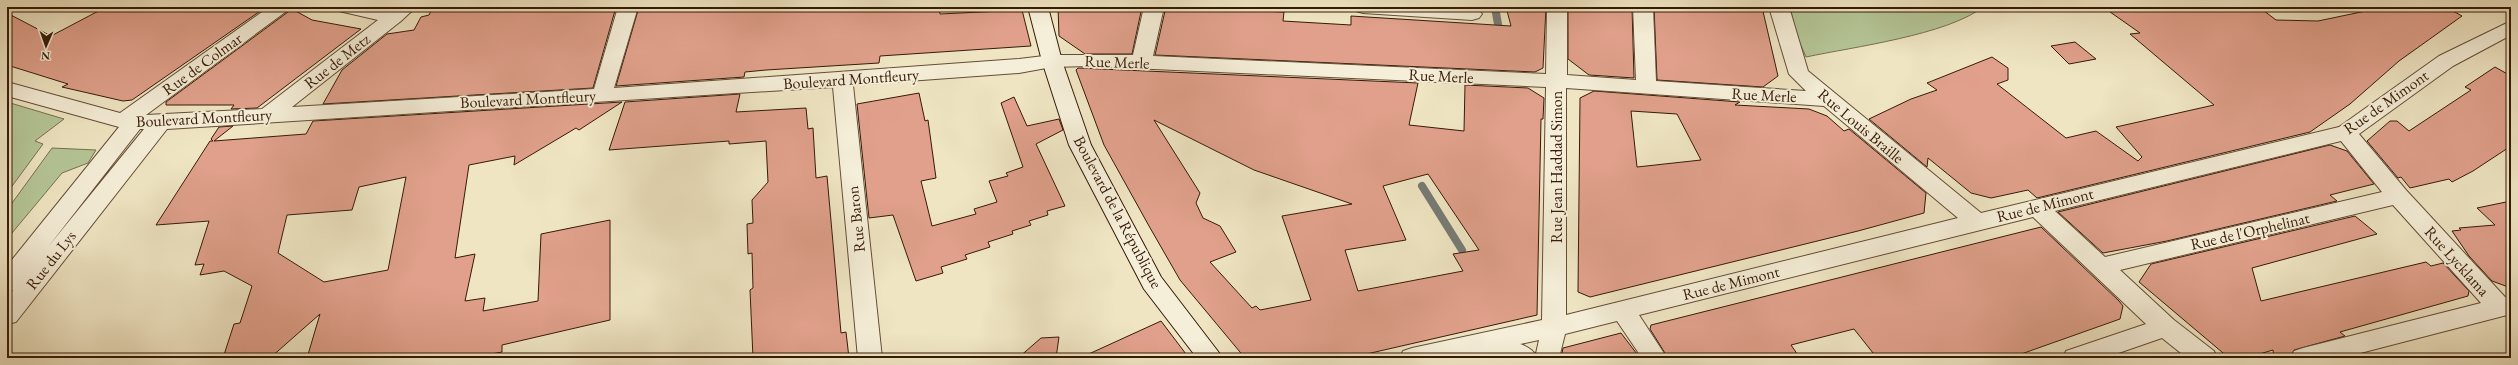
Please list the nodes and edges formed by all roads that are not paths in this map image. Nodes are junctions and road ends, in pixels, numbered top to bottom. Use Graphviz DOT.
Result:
graph roads {
  1 [pos="282,7"];
  2 [pos="346,7"];
  3 [pos="628,7"];
  4 [pos="1038,7"];
  5 [pos="1154,7"];
  6 [pos="1363,7"];
  7 [pos="1558,7"];
  8 [pos="1643,7"];
  9 [pos="1779,7"];
  10 [pos="400,12"];
  11 [pos="1472,14"];
  12 [pos="2511,27"];
  13 [pos="1052,61"];
  14 [pos="1141,63"];
  15 [pos="842,80"];
  16 [pos="1556,82"];
  17 [pos="1646,88"];
  18 [pos="7,89"];
  19 [pos="602,95"];
  20 [pos="1829,99"];
  21 [pos="268,115"];
  22 [pos="129,122"];
  23 [pos="161,122"];
  24 [pos="2346,134"];
  25 [pos="2398,196"];
  26 [pos="68,205"];
  27 [pos="94,205"];
  28 [pos="2038,208"];
  29 [pos="1977,222"];
  30 [pos="2102,266"];
  31 [pos="7,283"];
  32 [pos="2505,306"];
  33 [pos="1623,311"];
  34 [pos="7,315"];
  35 [pos="2165,326"];
  36 [pos="1554,327"];
  37 [pos="870,358"];
  38 [pos="1211,358"];
  39 [pos="1412,358"];
  40 [pos="1460,358"];
  41 [pos="1526,358"];
  42 [pos="1547,358"];
  43 [pos="1655,358"];
  44 [pos="2075,358"];
  45 [pos="2205,358"];
  46 [pos="2303,358"];
  1 -- 22 [label="street, Rue de Colmar"];
  2 -- 10 [label="street"];
  3 -- 19 [label="street"];
  4 -- 13 [label="street, Boulevard de la République"];
  5 -- 14 [label="street"];
  6 -- 11 [label="street"];
  7 -- 16 [label="street, Rue Jean Haddad Simon"];
  8 -- 17 [label="street"];
  9 -- 20 [label="street, Rue Louis Braille"];
  10 -- 21 [label="street, Rue de Metz"];
  12 -- 24 [label="street, Rue de Mimont"];
  13 -- 14 [label="street, Rue Merle"];
  13 -- 15 [label="street, Boulevard Montfleury"];
  13 -- 38 [label="street, Boulevard de la République"];
  14 -- 16 [label="street, Rue Merle"];
  15 -- 19 [label="street, Boulevard Montfleury"];
  15 -- 37 [label="street, Rue Baron"];
  16 -- 17 [label="street, Rue Merle"];
  16 -- 36 [label="street, Rue Jean Haddad Simon"];
  17 -- 20 [label="street, Rue Merle"];
  18 -- 22 [label="street, Boulevard Montfleury"];
  19 -- 21 [label="street, Boulevard Montfleury"];
  20 -- 29 [label="street, Rue Louis Braille"];
  21 -- 23 [label="street, Boulevard Montfleury"];
  22 -- 23 [label="street, Boulevard Montfleury"];
  22 -- 26 [label="street, Rue du Lys"];
  23 -- 27 [label="street, Rue du Lys"];
  24 -- 25 [label="street, Rue Lycklama"];
  24 -- 28 [label="street, Rue de Mimont"];
  25 -- 30 [label="street, Rue de l'Orphelinat"];
  25 -- 32 [label="street, Rue Lycklama"];
  26 -- 27 [label="street, Rue du Lys"];
  26 -- 31 [label="street, Rue du Lys"];
  27 -- 34 [label="street, Rue du Lys"];
  28 -- 29 [label="street, Rue de Mimont"];
  28 -- 30 [label="street"];
  29 -- 33 [label="street, Rue de Mimont"];
  30 -- 35 [label="street"];
  32 -- 46 [label="street, Rue Lycklama"];
  33 -- 36 [label="street, Rue de Mimont"];
  33 -- 43 [label="street"];
  35 -- 44 [label="street"];
  35 -- 45 [label="street"];
  36 -- 39 [label="street, Rue de Mimont"];
  36 -- 42 [label="street, Rue Jean Haddad Simon"];
  40 -- 41 [label="street"];
}
